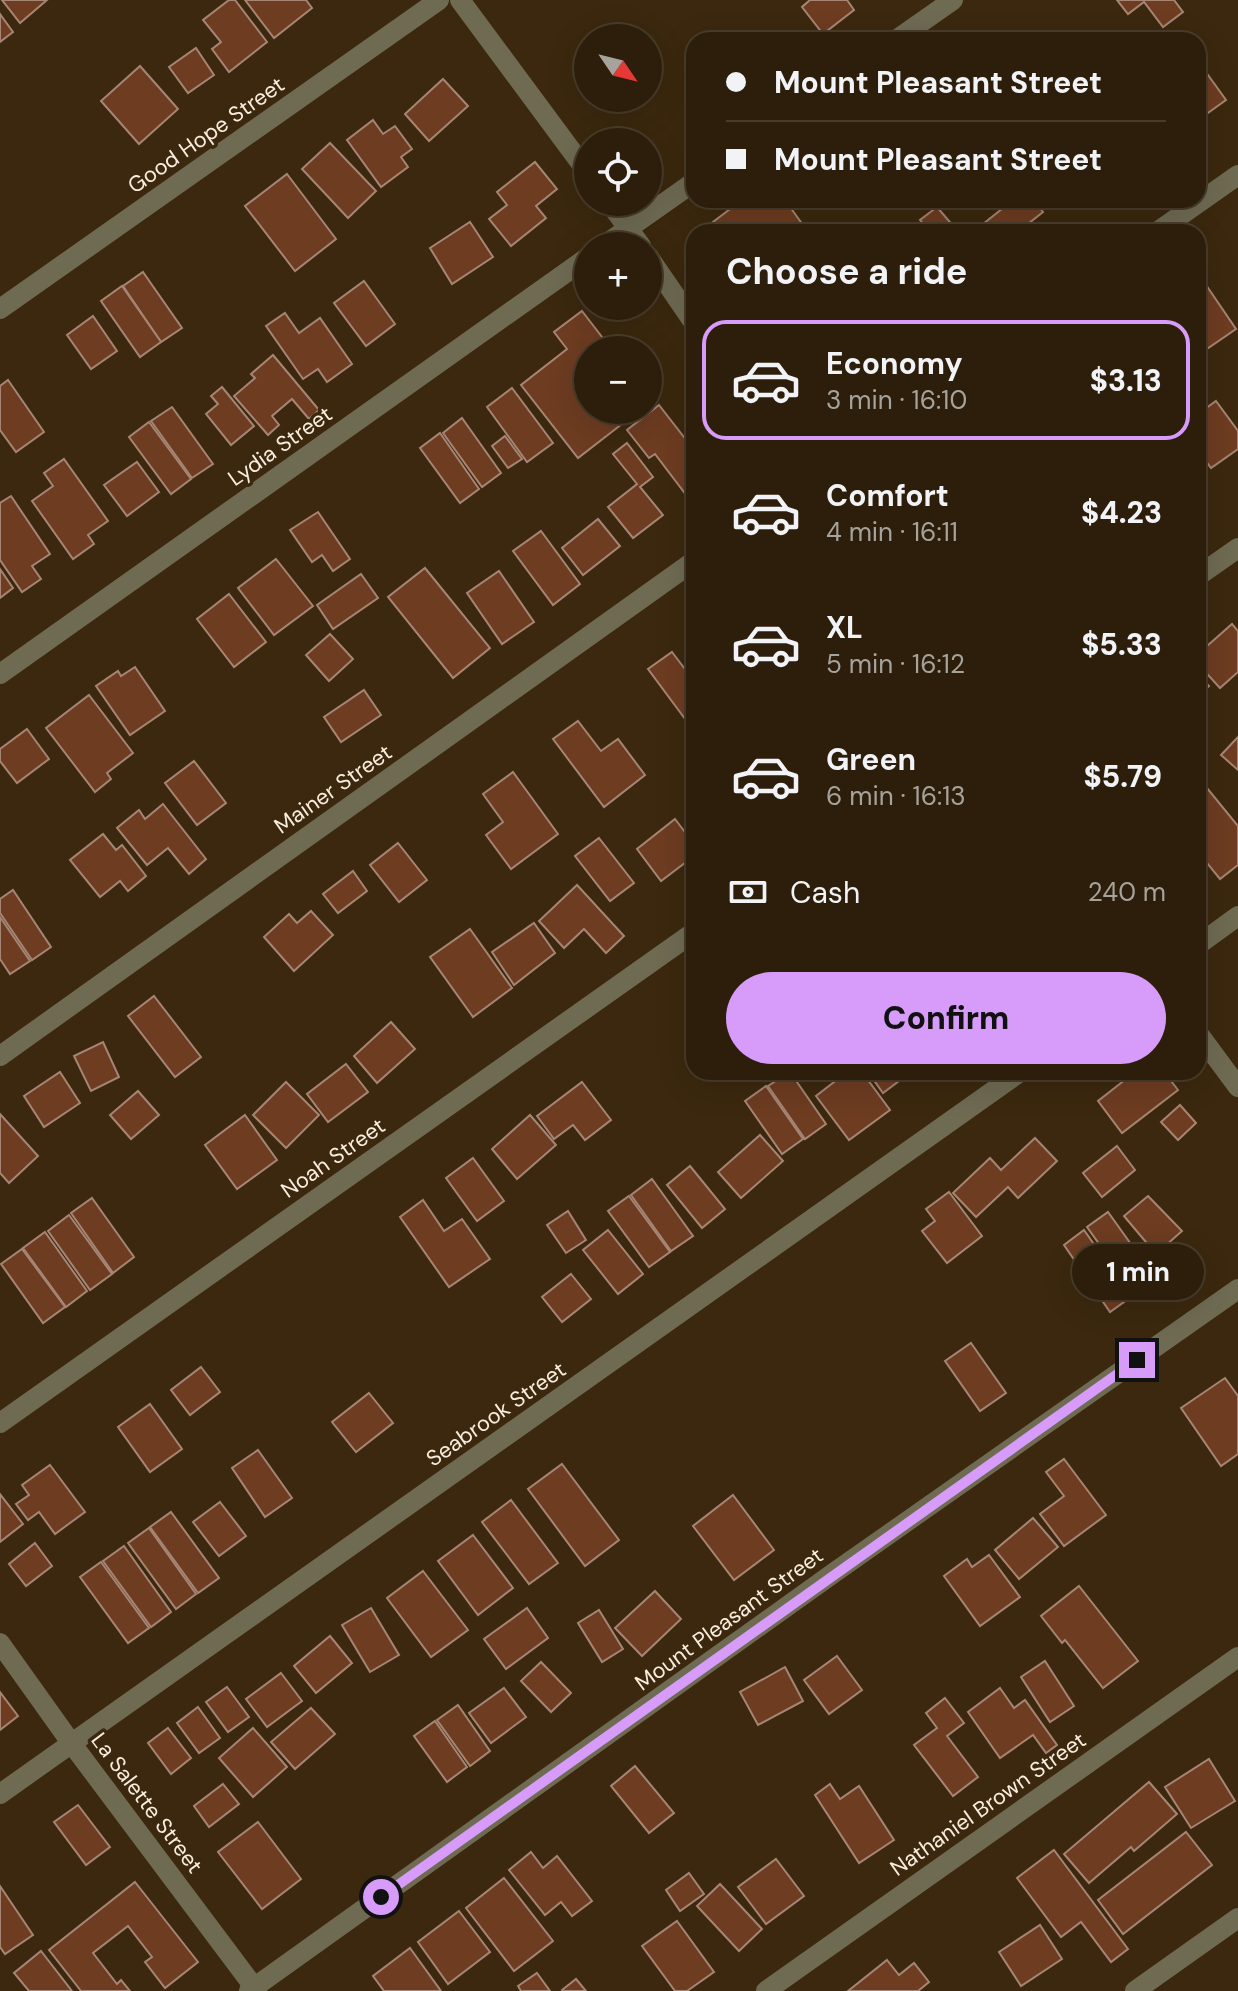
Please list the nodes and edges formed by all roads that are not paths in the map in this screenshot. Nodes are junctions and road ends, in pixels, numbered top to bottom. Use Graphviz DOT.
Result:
graph roads {
  1 [pos="439,0"];
  2 [pos="460,0"];
  3 [pos="953,0"];
  4 [pos="907,32"];
  5 [pos="574,154"];
  6 [pos="1238,175"];
  7 [pos="686,188"];
  8 [pos="1206,198"];
  9 [pos="1191,208"];
  10 [pos="619,216"];
  11 [pos="1168,224"];
  12 [pos="628,228"];
  13 [pos="622,232"];
  14 [pos="631,232"];
  15 [pos="574,267"];
  16 [pos="662,276"];
  17 [pos="0,309"];
  18 [pos="686,311"];
  19 [pos="1238,548"];
  20 [pos="686,567"];
  21 [pos="1206,570"];
  22 [pos="0,674"];
  23 [pos="1238,916"];
  24 [pos="686,938"];
  25 [pos="1206,939"];
  26 [pos="1206,1044"];
  27 [pos="0,1056"];
  28 [pos="1009,1080"];
  29 [pos="1238,1087"];
  30 [pos="1238,1289"];
  31 [pos="0,1423"];
  32 [pos="0,1643"];
  33 [pos="1238,1657"];
  34 [pos="72,1744"];
  35 [pos="0,1794"];
  36 [pos="1238,1918"];
  37 [pos="254,1990"];
  38 [pos="766,1991"];
  39 [pos="1135,1991"];
  1 -- 17 [label="street, Good Hope Street"];
  2 -- 5 [label="street"];
  3 -- 4 [label="street"];
  6 -- 8 [label="street"];
  7 -- 12 [label="street"];
  9 -- 11 [label="street"];
  10 -- 12 [label="street"];
  12 -- 13 [label="street"];
  12 -- 14 [label="street"];
  15 -- 22 [label="street, Lydia Street"];
  16 -- 18 [label="street"];
  19 -- 21 [label="street"];
  20 -- 27 [label="street, Mainer Street"];
  23 -- 25 [label="street"];
  24 -- 31 [label="street, Noah Street"];
  26 -- 29 [label="street"];
  28 -- 34 [label="street, Seabrook Street"];
  30 -- 37 [label="street, Mount Pleasant Street"];
  32 -- 34 [label="street, La Salette Street"];
  33 -- 38 [label="street, Nathaniel Brown Street"];
  34 -- 35 [label="street, Seabrook Street"];
  34 -- 37 [label="street, La Salette Street"];
  36 -- 39 [label="street"];
}
